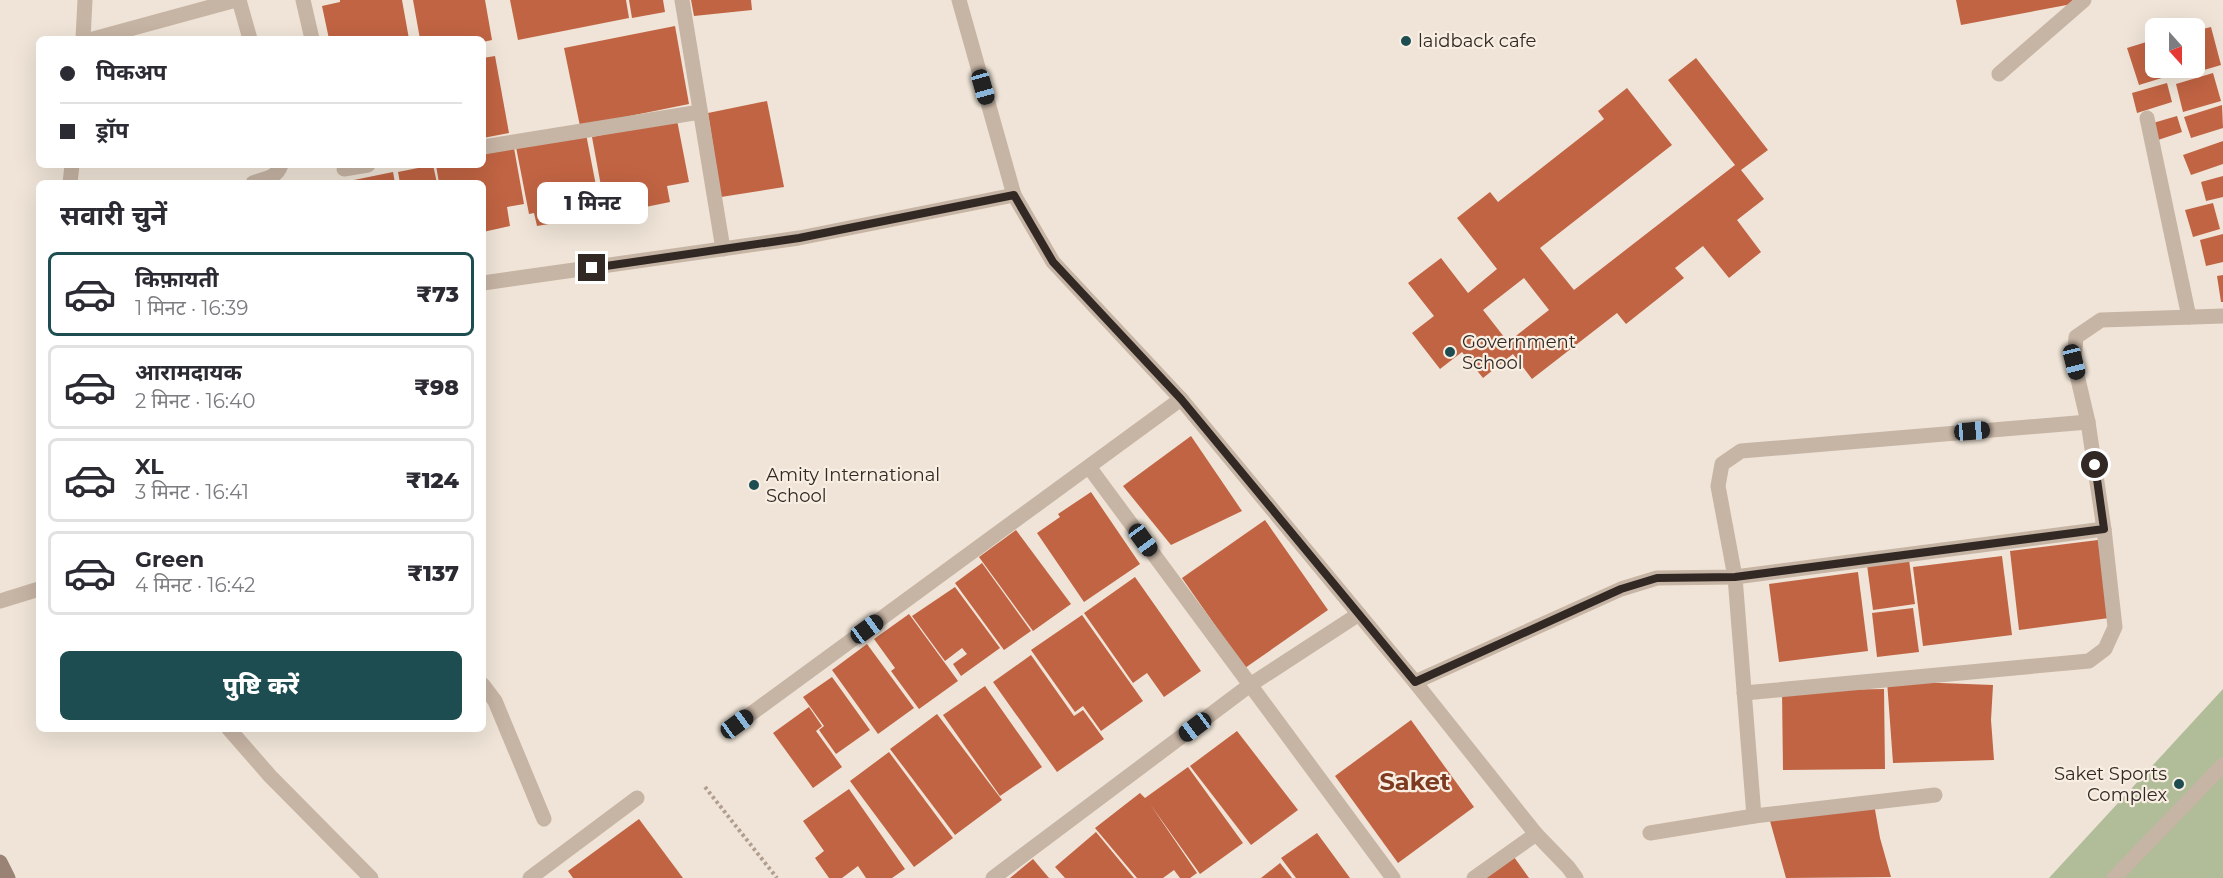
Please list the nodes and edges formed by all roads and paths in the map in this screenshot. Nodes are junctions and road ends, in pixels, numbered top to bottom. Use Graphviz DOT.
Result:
graph roads {
  1 [pos="85,0"];
  2 [pos="233,0"];
  3 [pos="303,0"];
  4 [pos="682,0"];
  5 [pos="959,0"];
  6 [pos="2084,0"];
  7 [pos="83,36"];
  8 [pos="104,36"];
  9 [pos="248,36"];
  10 [pos="311,36"];
  11 [pos="1999,74"];
  12 [pos="700,112"];
  13 [pos="2147,118"];
  14 [pos="486,147"];
  15 [pos="280,168"];
  16 [pos="263,180"];
  17 [pos="1014,195"];
  18 [pos="723,249"];
  19 [pos="486,283"];
  20 [pos="2223,316"];
  21 [pos="2189,317"];
  22 [pos="1181,399"];
  23 [pos="2088,422"];
  24 [pos="1089,467"];
  25 [pos="2104,529"];
  26 [pos="1735,577"];
  27 [pos="36,590"];
  28 [pos="0,601"];
  29 [pos="1359,614"];
  30 [pos="1415,682"];
  31 [pos="1250,685"];
  32 [pos="486,689"];
  33 [pos="1744,693"];
  34 [pos="737,724"];
  35 [pos="232,732"];
  36 [pos="2223,765"];
  37 [pos="705,787"];
  38 [pos="1935,795"];
  39 [pos="636,798"];
  40 [pos="1754,816"];
  41 [pos="544,819"];
  42 [pos="1650,833"];
  43 [pos="1536,834"];
  44 [pos="0,862"];
  45 [pos="8,878"];
  46 [pos="371,878"];
  47 [pos="530,878"];
  48 [pos="777,878"];
  49 [pos="993,878"];
  50 [pos="1393,878"];
  51 [pos="1474,878"];
  52 [pos="1576,878"];
  53 [pos="2114,878"];
  1 -- 7 [label="street"];
  2 -- 8 [label="street"];
  2 -- 9 [label="street"];
  3 -- 10 [label="street"];
  4 -- 12 [label="street"];
  5 -- 17 [label="street"];
  6 -- 11 [label="street"];
  12 -- 14 [label="street"];
  12 -- 18 [label="street"];
  13 -- 21 [label="street"];
  15 -- 16 [label="street"];
  17 -- 18 [label="street"];
  17 -- 22 [label="street"];
  18 -- 19 [label="street"];
  20 -- 21 [label="street"];
  21 -- 23 [label="street"];
  22 -- 24 [label="street"];
  22 -- 29 [label="street"];
  23 -- 25 [label="street"];
  23 -- 26 [label="street"];
  24 -- 31 [label="street"];
  24 -- 34 [label="street"];
  25 -- 26 [label="street"];
  25 -- 33 [label="street"];
  26 -- 30 [label="street"];
  26 -- 33 [label="street"];
  27 -- 28 [label="street"];
  29 -- 30 [label="street"];
  29 -- 31 [label="street"];
  30 -- 43 [label="street"];
  31 -- 49 [label="street"];
  31 -- 50 [label="street"];
  32 -- 41 [label="street"];
  33 -- 40 [label="street"];
  35 -- 46 [label="street"];
  36 -- 53 [label="street"];
  37 -- 48 [label="path"];
  38 -- 40 [label="street"];
  39 -- 47 [label="street"];
  40 -- 42 [label="street"];
  43 -- 51 [label="street"];
  43 -- 52 [label="street"];
  44 -- 45 [label="main road"];
}
